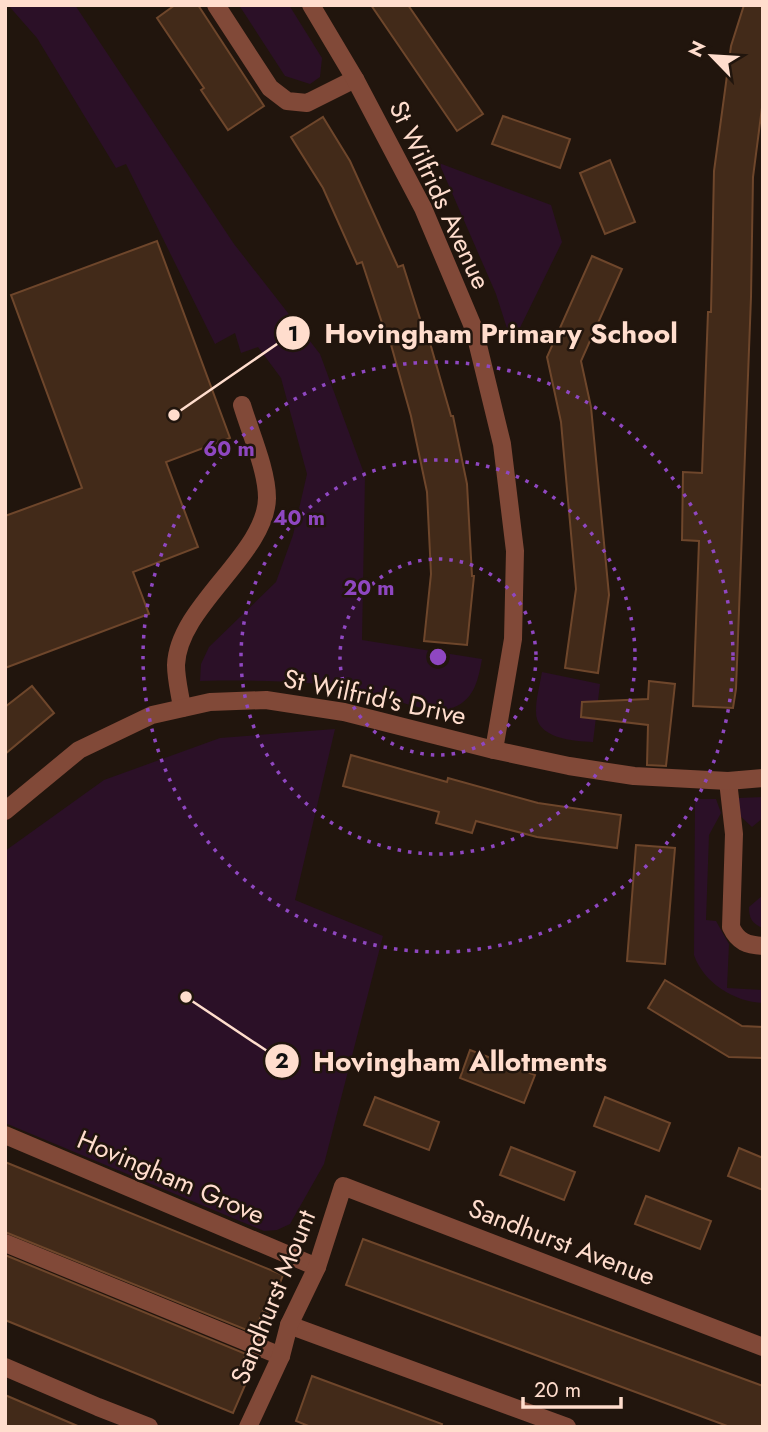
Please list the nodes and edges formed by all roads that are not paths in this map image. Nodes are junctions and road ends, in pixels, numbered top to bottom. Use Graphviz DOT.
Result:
graph roads {
  1 [pos="216,5"];
  2 [pos="311,5"];
  3 [pos="355,79"];
  4 [pos="242,405"];
  5 [pos="182,708"];
  6 [pos="494,750"];
  7 [pos="763,778"];
  8 [pos="728,780"];
  9 [pos="5,811"];
  10 [pos="763,946"];
  11 [pos="5,1135"];
  12 [pos="343,1186"];
  13 [pos="5,1243"];
  14 [pos="317,1267"];
  15 [pos="289,1325"];
  16 [pos="763,1347"];
  17 [pos="281,1356"];
  18 [pos="5,1367"];
  19 [pos="98,1408"];
  20 [pos="95,1427"];
  21 [pos="149,1427"];
  22 [pos="248,1427"];
  23 [pos="567,1427"];
  1 -- 3 [label="street"];
  2 -- 3 [label="street, St Wilfrids Avenue"];
  3 -- 6 [label="street, St Wilfrids Avenue"];
  4 -- 5 [label="street"];
  5 -- 6 [label="street, St Wilfrid's Drive"];
  5 -- 9 [label="street, St Wilfrid's Drive"];
  6 -- 8 [label="street, St Wilfrid's Drive"];
  7 -- 8 [label="street, St Wilfrid's Drive"];
  8 -- 10 [label="street"];
  11 -- 14 [label="street, Hovingham Grove"];
  12 -- 14 [label="street, Sandhurst Mount"];
  12 -- 16 [label="street, Sandhurst Avenue"];
  13 -- 17 [label="street"];
  14 -- 15 [label="street, Sandhurst Mount"];
  15 -- 17 [label="street, Sandhurst Mount"];
  15 -- 23 [label="street"];
  17 -- 22 [label="street, Sandhurst Mount"];
  18 -- 19 [label="street"];
  19 -- 20 [label="street"];
  19 -- 21 [label="street"];
}
